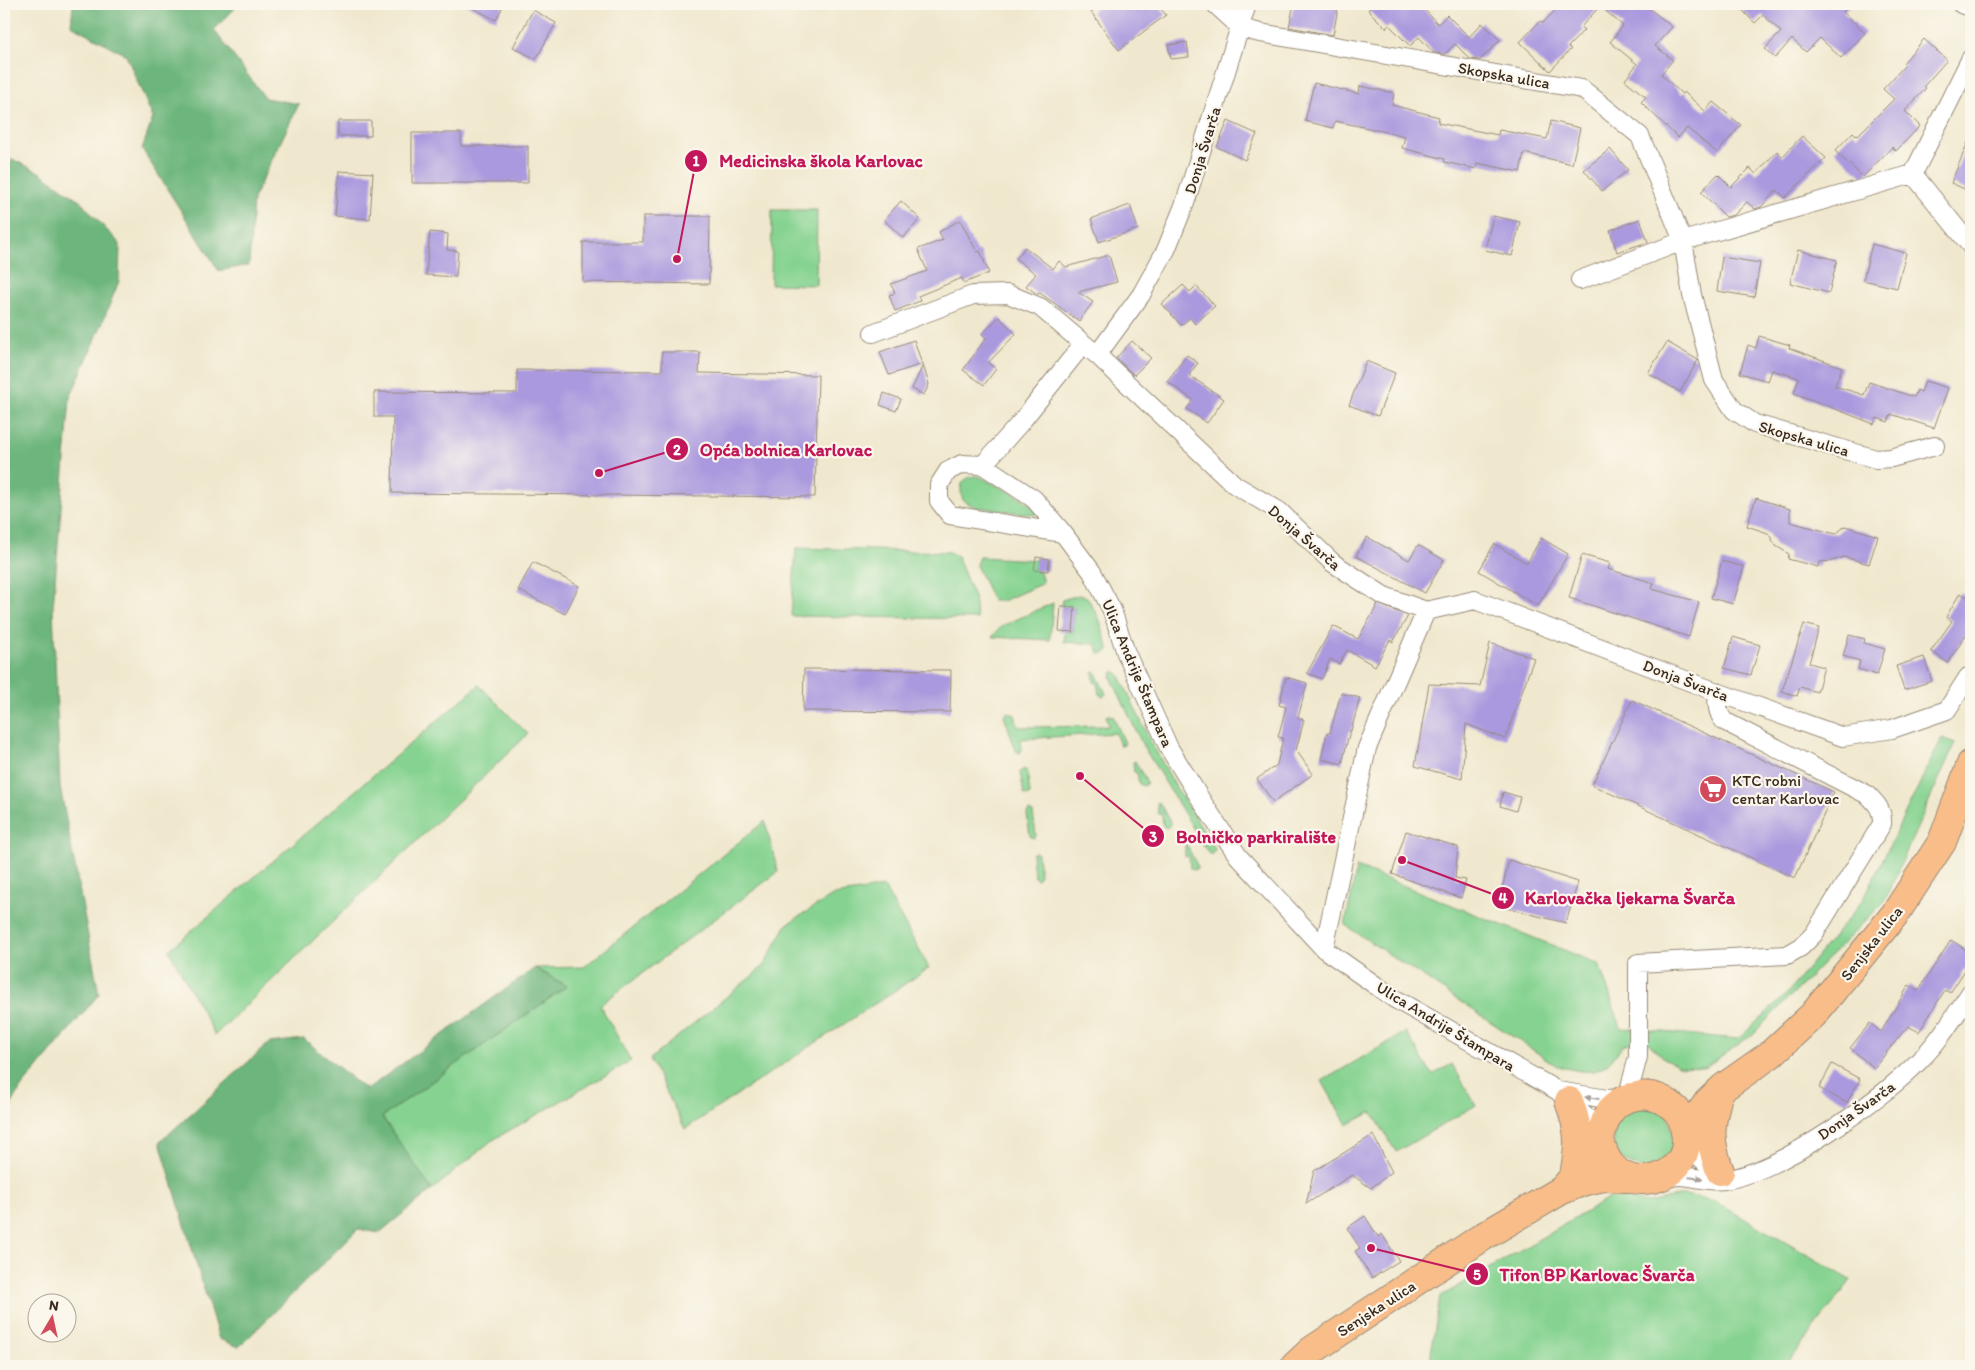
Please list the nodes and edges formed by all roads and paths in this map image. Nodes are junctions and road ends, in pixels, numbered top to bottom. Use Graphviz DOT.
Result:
graph roads {
  1 [pos="1215,4"];
  2 [pos="1247,4"];
  3 [pos="1961,4"];
  4 [pos="1971,8"];
  5 [pos="1241,28"];
  6 [pos="1971,58"];
  7 [pos="1913,174"];
  8 [pos="1683,241"];
  9 [pos="1971,246"];
  10 [pos="1580,280"];
  11 [pos="874,332"];
  12 [pos="1090,350"];
  13 [pos="1935,446"];
  14 [pos="983,465"];
  15 [pos="1063,533"];
  16 [pos="1426,611"];
  17 [pos="1968,677"];
  18 [pos="1717,692"];
  19 [pos="1971,764"];
  20 [pos="1324,948"];
  21 [pos="1971,992"];
  22 [pos="1638,1057"];
  23 [pos="1721,1090"];
  24 [pos="1563,1096"];
  25 [pos="1654,1096"];
  26 [pos="1627,1098"];
  27 [pos="1600,1137"];
  28 [pos="1686,1137"];
  29 [pos="1729,1174"];
  30 [pos="1627,1178"];
  31 [pos="1655,1179"];
  32 [pos="1568,1183"];
  33 [pos="1295,1366"];
  1 -- 5 [label="street"];
  2 -- 5 [label="street, Donja Švarča"];
  3 -- 4 [label="street"];
  5 -- 8 [label="street, Skopska ulica"];
  5 -- 12 [label="street, Donja Švarča"];
  6 -- 7 [label="street"];
  7 -- 8 [label="street"];
  7 -- 9 [label="street"];
  8 -- 10 [label="street"];
  8 -- 13 [label="street, Skopska ulica"];
  11 -- 12 [label="street"];
  12 -- 14 [label="street"];
  12 -- 16 [label="street, Donja Švarča"];
  14 -- 15 [label="street, Ulica Andrije Štampara"];
  14 -- 15 [label="street"];
  15 -- 20 [label="street, Ulica Andrije Štampara"];
  16 -- 18 [label="street, Donja Švarča"];
  16 -- 20 [label="street"];
  17 -- 18 [label="street, Donja Švarča"];
  18 -- 22 [label="street"];
  19 -- 23 [label="main road, Senjska ulica"];
  20 -- 24 [label="street, Ulica Andrije Štampara"];
  21 -- 29 [label="street, Donja Švarča"];
  22 -- 25 [label="street"];
  22 -- 26 [label="street"];
  23 -- 25 [label="main road, Senjska ulica"];
  23 -- 28 [label="main road, Senjska ulica"];
  23 -- 29 [label="main road"];
  26 -- 24 [label="street, Ulica Andrije Štampara, one-way"];
  24 -- 27 [label="street, Ulica Andrije Štampara"];
  24 -- 32 [label="main road"];
  25 -- 26 [label="main road"];
  25 -- 28 [label="main road"];
  26 -- 27 [label="main road"];
  27 -- 30 [label="main road"];
  27 -- 32 [label="main road, Senjska ulica"];
  28 -- 29 [label="street"];
  28 -- 31 [label="main road"];
  31 -- 29 [label="street, Donja Švarča, one-way"];
  30 -- 31 [label="main road"];
  30 -- 32 [label="main road, Senjska ulica"];
  32 -- 33 [label="main road, Senjska ulica"];
}
